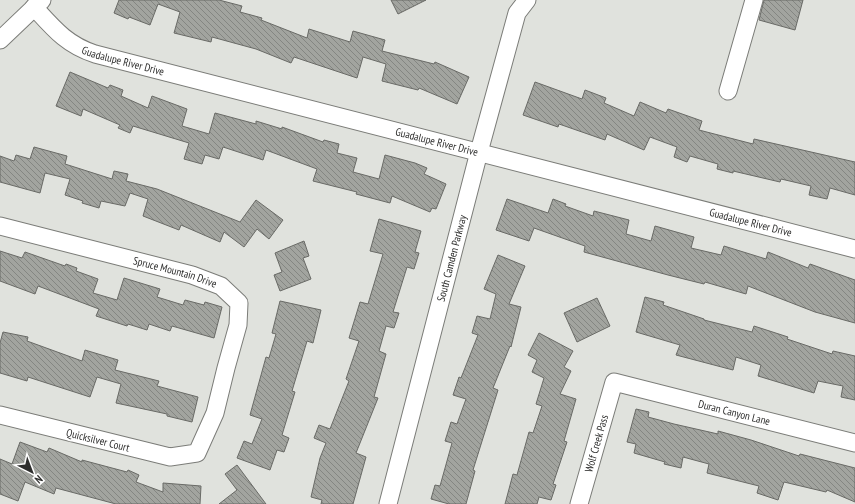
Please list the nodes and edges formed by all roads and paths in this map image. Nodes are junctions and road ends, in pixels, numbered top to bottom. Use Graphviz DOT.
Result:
graph roads {
  1 [pos="754,0"];
  2 [pos="38,4"];
  3 [pos="520,4"];
  4 [pos="0,40"];
  5 [pos="728,91"];
  6 [pos="479,152"];
  7 [pos="0,226"];
  8 [pos="855,249"];
  9 [pos="614,382"];
  10 [pos="0,415"];
  11 [pos="855,443"];
  12 [pos="197,453"];
  13 [pos="388,504"];
  14 [pos="579,504"];
  1 -- 5 [label="street"];
  2 -- 4 [label="street"];
  2 -- 6 [label="street, Guadalupe River Drive"];
  3 -- 6 [label="street, South Camden Parkway"];
  6 -- 8 [label="street, Guadalupe River Drive"];
  6 -- 13 [label="street, South Camden Parkway"];
  7 -- 12 [label="street, Spruce Mountain Drive"];
  9 -- 11 [label="street, Duran Canyon Lane"];
  9 -- 14 [label="street, Wolf Creek Pass"];
  10 -- 12 [label="street, Quicksilver Court"];
}
